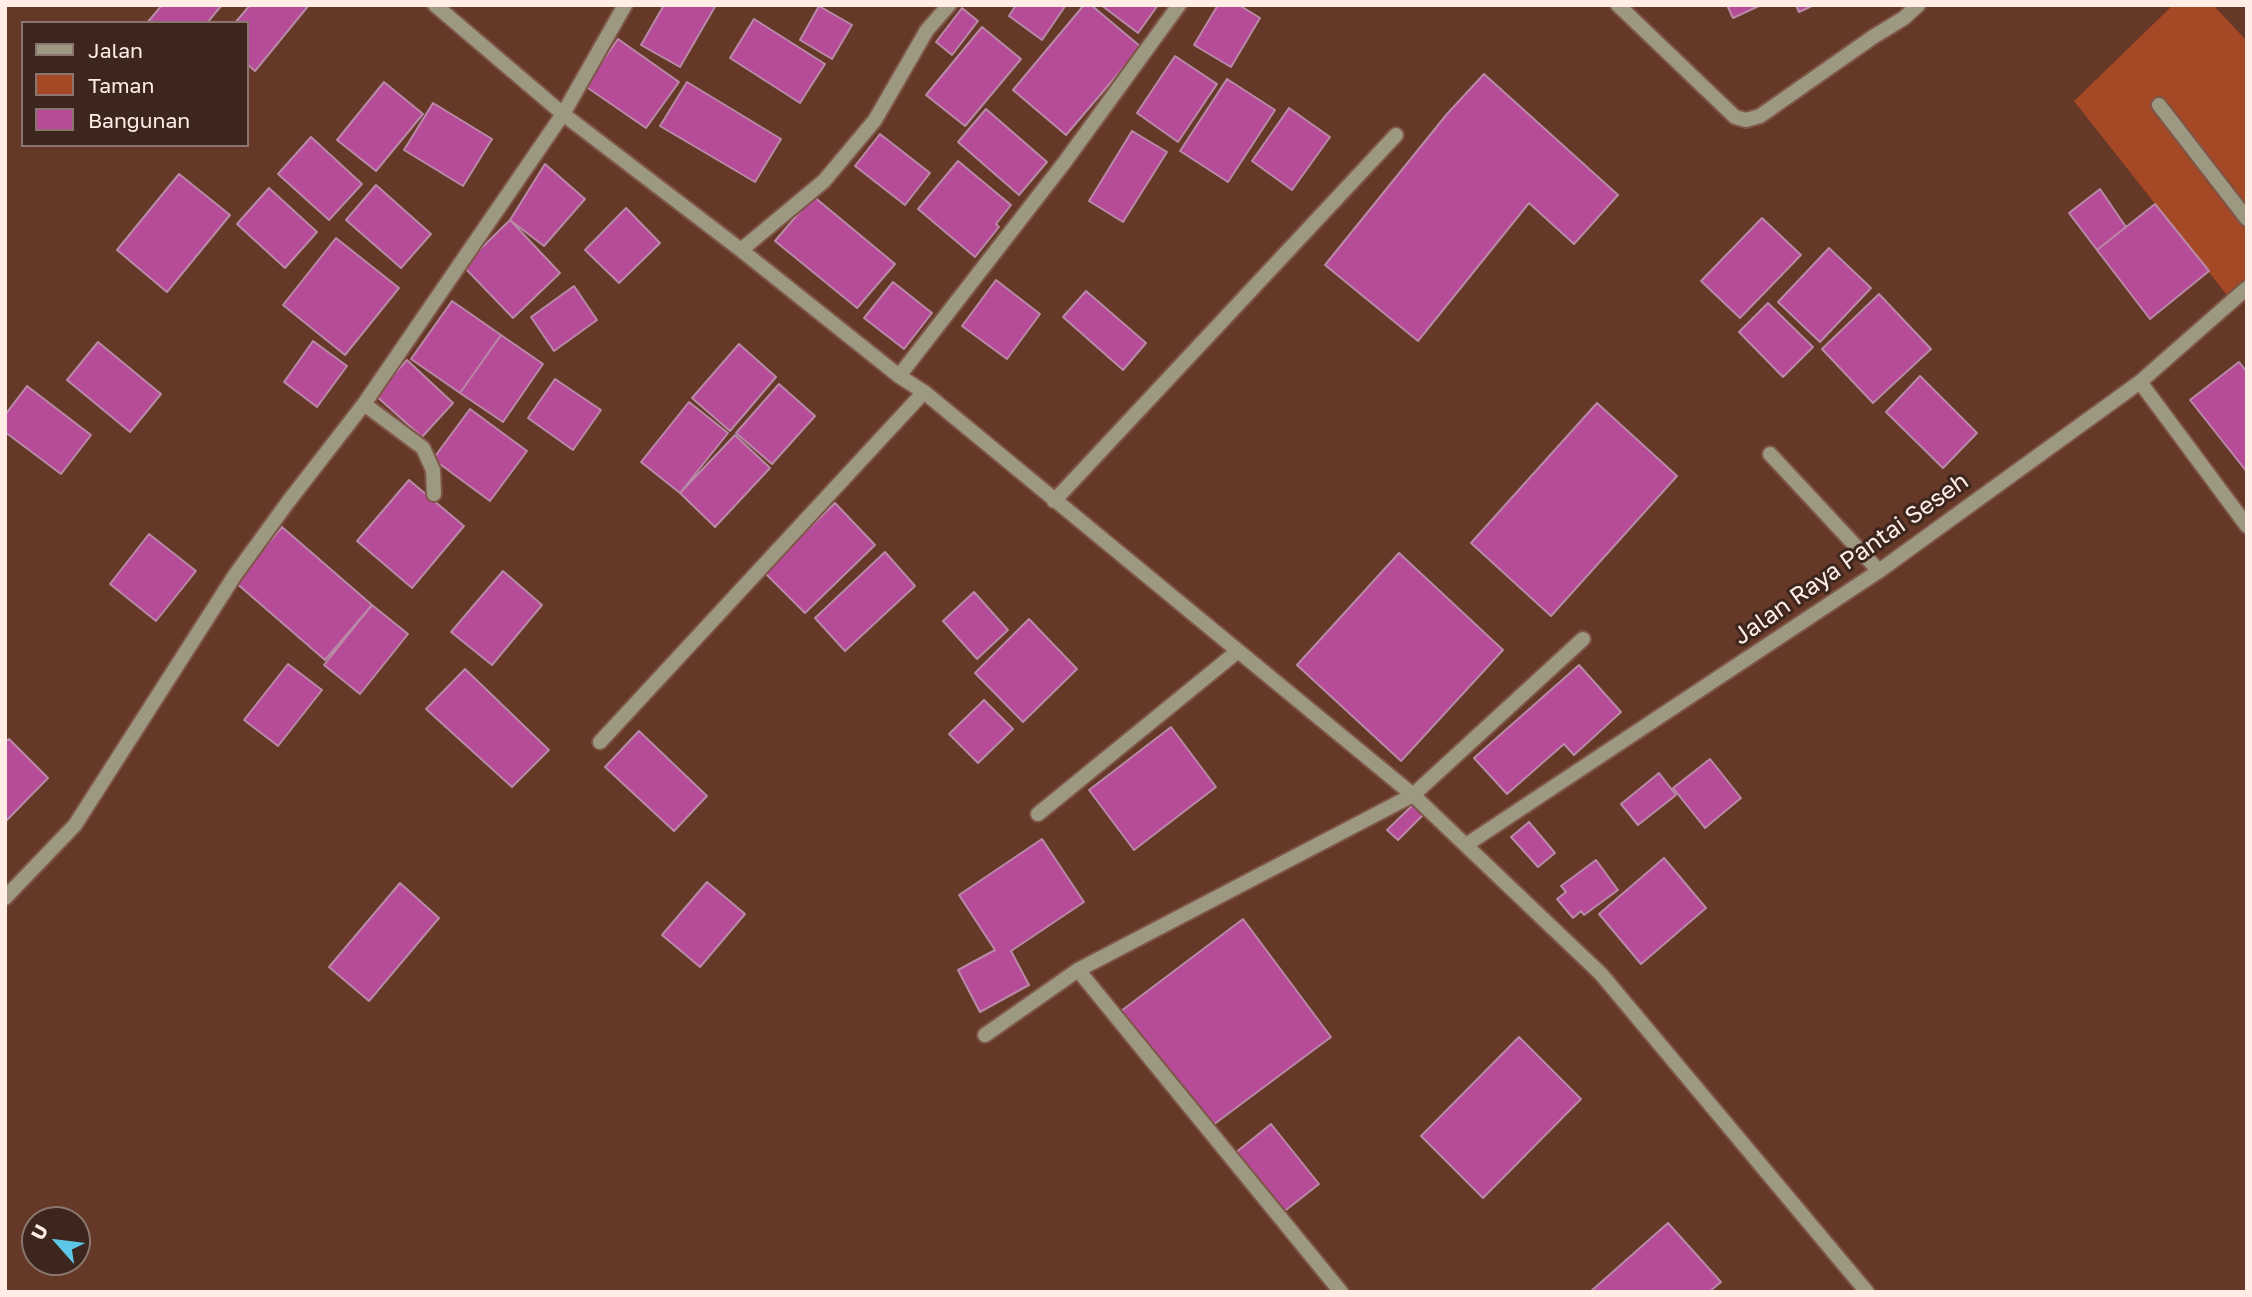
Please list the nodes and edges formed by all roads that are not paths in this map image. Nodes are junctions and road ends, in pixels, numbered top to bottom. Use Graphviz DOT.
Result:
graph roads {
  1 [pos="435,5"];
  2 [pos="625,5"];
  3 [pos="948,5"];
  4 [pos="1179,5"];
  5 [pos="1618,5"];
  6 [pos="1919,5"];
  7 [pos="2159,105"];
  8 [pos="564,114"];
  9 [pos="1396,135"];
  10 [pos="2247,219"];
  11 [pos="741,250"];
  12 [pos="2247,288"];
  13 [pos="899,376"];
  14 [pos="2140,382"];
  15 [pos="924,392"];
  16 [pos="364,404"];
  17 [pos="1770,454"];
  18 [pos="434,494"];
  19 [pos="1054,501"];
  20 [pos="2247,526"];
  21 [pos="1879,571"];
  22 [pos="1583,639"];
  23 [pos="1238,651"];
  24 [pos="600,742"];
  25 [pos="1413,795"];
  26 [pos="1038,814"];
  27 [pos="1466,845"];
  28 [pos="5,898"];
  29 [pos="1078,970"];
  30 [pos="985,1035"];
  31 [pos="1341,1292"];
  32 [pos="1867,1292"];
  1 -- 8 [label="street"];
  2 -- 8 [label="street"];
  3 -- 11 [label="street"];
  4 -- 13 [label="street"];
  5 -- 6 [label="street"];
  7 -- 10 [label="street"];
  8 -- 11 [label="street"];
  8 -- 16 [label="street"];
  9 -- 19 [label="street"];
  11 -- 13 [label="street"];
  12 -- 14 [label="street, Jalan Raya Pantai Seseh"];
  13 -- 15 [label="street"];
  14 -- 20 [label="street"];
  14 -- 21 [label="street, Jalan Raya Pantai Seseh"];
  15 -- 19 [label="street"];
  15 -- 24 [label="street"];
  16 -- 18 [label="street"];
  16 -- 28 [label="street"];
  17 -- 21 [label="street"];
  19 -- 23 [label="street"];
  21 -- 27 [label="street, Jalan Raya Pantai Seseh"];
  22 -- 25 [label="street"];
  23 -- 25 [label="street"];
  23 -- 26 [label="street"];
  25 -- 27 [label="street"];
  25 -- 29 [label="street"];
  27 -- 32 [label="street"];
  29 -- 30 [label="street"];
  29 -- 31 [label="street"];
}
